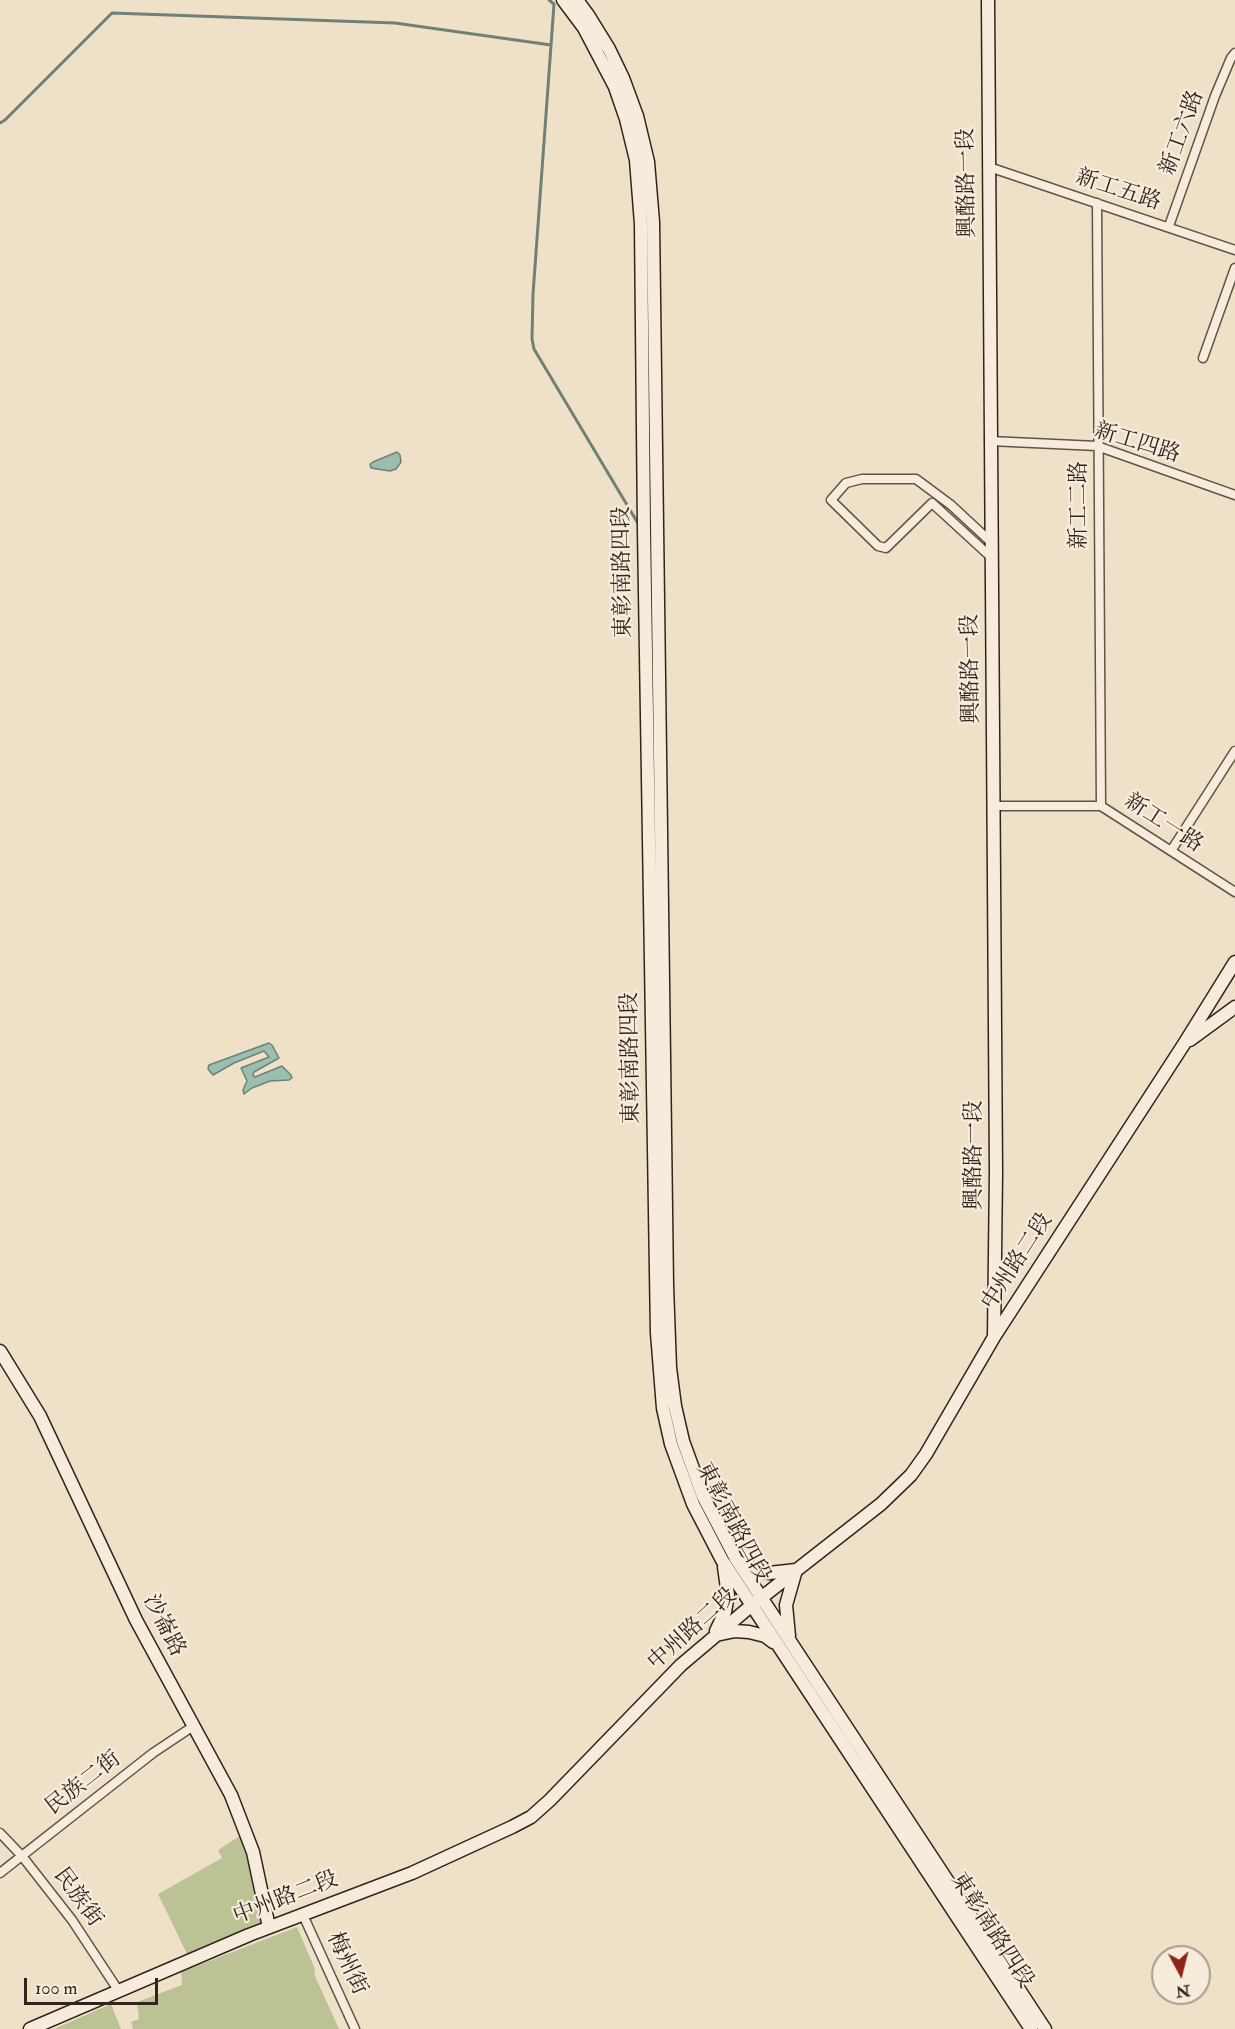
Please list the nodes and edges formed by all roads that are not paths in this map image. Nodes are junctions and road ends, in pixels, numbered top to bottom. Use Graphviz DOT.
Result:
graph roads {
  1 [pos="563,0"];
  2 [pos="988,0"];
  3 [pos="579,2"];
  4 [pos="1235,53"];
  5 [pos="989,166"];
  6 [pos="1097,203"];
  7 [pos="1169,226"];
  8 [pos="1235,250"];
  9 [pos="1235,268"];
  10 [pos="1203,358"];
  11 [pos="990,441"];
  12 [pos="1097,446"];
  13 [pos="1235,495"];
  14 [pos="992,543"];
  15 [pos="992,558"];
  16 [pos="1235,751"];
  17 [pos="993,806"];
  18 [pos="1101,806"];
  19 [pos="1171,851"];
  20 [pos="1235,892"];
  21 [pos="1235,962"];
  22 [pos="1235,1007"];
  23 [pos="1184,1044"];
  24 [pos="994,1337"];
  25 [pos="0,1351"];
  26 [pos="736,1559"];
  27 [pos="722,1560"];
  28 [pos="796,1570"];
  29 [pos="757,1601"];
  30 [pos="714,1635"];
  31 [pos="784,1645"];
  32 [pos="192,1727"];
  33 [pos="0,1833"];
  34 [pos="22,1856"];
  35 [pos="0,1873"];
  36 [pos="303,1915"];
  37 [pos="269,1927"];
  38 [pos="118,1990"];
  39 [pos="30,2029"];
  40 [pos="355,2029"];
  41 [pos="1031,2029"];
  42 [pos="1045,2029"];
  1 -- 27 [label="street, 東彰南路四段"];
  2 -- 5 [label="street, 興酪路一段"];
  3 -- 26 [label="street, 東彰南路四段"];
  4 -- 7 [label="street, 新工六路"];
  5 -- 6 [label="street, 新工五路"];
  5 -- 11 [label="street, 興酪路一段"];
  6 -- 7 [label="street, 新工五路"];
  6 -- 12 [label="street, 新工二路"];
  7 -- 8 [label="street, 新工五路"];
  9 -- 10 [label="street"];
  11 -- 12 [label="street, 新工四路"];
  11 -- 14 [label="street, 興酪路一段"];
  12 -- 13 [label="street, 新工四路"];
  12 -- 18 [label="street, 新工二路"];
  14 -- 15 [label="street, 興酪路一段"];
  14 -- 15 [label="street"];
  15 -- 17 [label="street, 興酪路一段"];
  16 -- 19 [label="street"];
  17 -- 18 [label="street, 新工一路"];
  17 -- 24 [label="street, 興酪路一段"];
  18 -- 19 [label="street, 新工一路"];
  19 -- 20 [label="street, 新工一路"];
  21 -- 23 [label="street, 中州路二段"];
  22 -- 23 [label="street"];
  23 -- 24 [label="street, 中州路二段"];
  24 -- 28 [label="street, 中州路二段"];
  25 -- 32 [label="street, 沙崙路"];
  26 -- 28 [label="street"];
  26 -- 29 [label="street, 東彰南路四段"];
  27 -- 29 [label="street, 東彰南路四段"];
  27 -- 30 [label="street"];
  28 -- 29 [label="street, 中州路二段"];
  28 -- 31 [label="street"];
  29 -- 30 [label="street, 中州路二段"];
  29 -- 31 [label="street, 東彰南路四段"];
  30 -- 31 [label="street"];
  30 -- 36 [label="street, 中州路二段"];
  31 -- 41 [label="street, 東彰南路四段"];
  31 -- 42 [label="street, 東彰南路四段"];
  32 -- 34 [label="street, 民族二街"];
  32 -- 37 [label="street, 沙崙路"];
  33 -- 34 [label="street, 民族街"];
  34 -- 35 [label="street, 民族二街"];
  34 -- 38 [label="street, 民族街"];
  36 -- 37 [label="street, 中州路二段"];
  36 -- 40 [label="street, 梅州街"];
  37 -- 38 [label="street, 中州路二段"];
  38 -- 39 [label="street, 中州路二段"];
}
